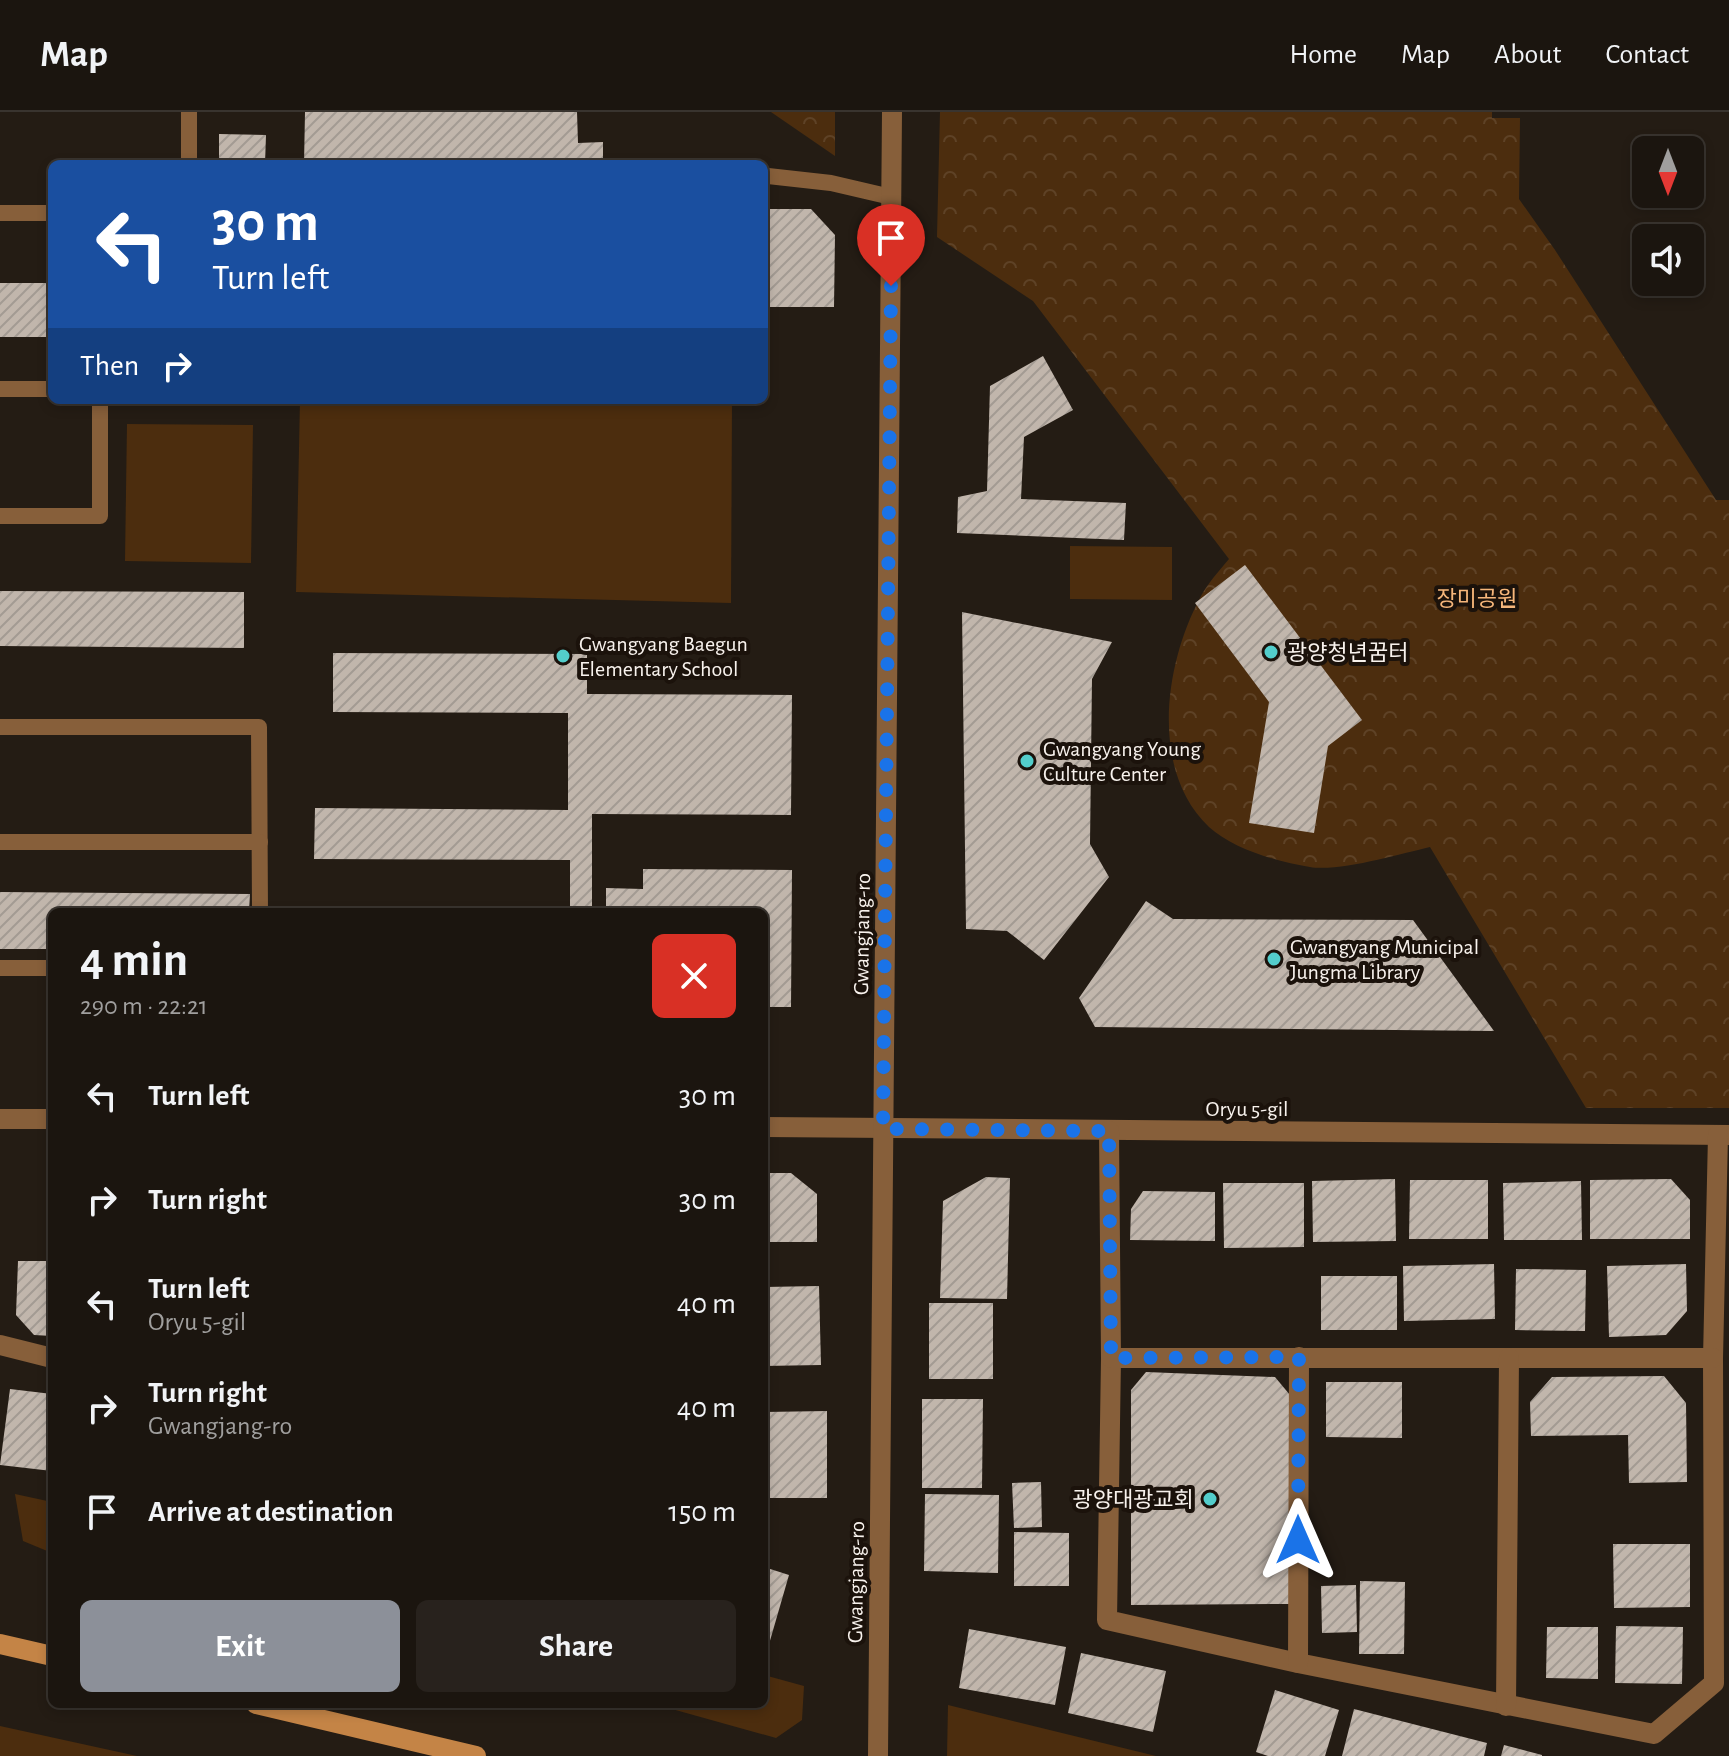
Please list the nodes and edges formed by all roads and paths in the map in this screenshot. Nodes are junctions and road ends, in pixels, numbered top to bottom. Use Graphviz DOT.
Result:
graph roads {
  1 [pos="189,112"];
  2 [pos="892,112"];
  3 [pos="189,160"];
  4 [pos="768,176"];
  5 [pos="891,197"];
  6 [pos="0,213"];
  7 [pos="48,213"];
  8 [pos="0,389"];
  9 [pos="48,389"];
  10 [pos="100,404"];
  11 [pos="0,516"];
  12 [pos="0,727"];
  13 [pos="0,842"];
  14 [pos="260,842"];
  15 [pos="260,908"];
  16 [pos="0,968"];
  17 [pos="48,968"];
  18 [pos="0,1119"];
  19 [pos="48,1119"];
  20 [pos="768,1127"];
  21 [pos="883,1129"];
  22 [pos="1109,1131"];
  23 [pos="1723,1135"];
  24 [pos="0,1345"];
  25 [pos="48,1357"];
  26 [pos="1299,1357"];
  27 [pos="1111,1358"];
  28 [pos="1509,1358"];
  29 [pos="1713,1358"];
  30 [pos="0,1644"];
  31 [pos="48,1655"];
  32 [pos="1298,1663"];
  33 [pos="1506,1706"];
  34 [pos="273,1708"];
  35 [pos="476,1756"];
  36 [pos="878,1756"];
  1 -- 3 [label="lane"];
  2 -- 5 [label="street, Gwangjang-ro"];
  4 -- 5 [label="lane"];
  5 -- 21 [label="street, Gwangjang-ro"];
  6 -- 7 [label="lane"];
  8 -- 9 [label="lane"];
  10 -- 11 [label="lane"];
  12 -- 14 [label="lane"];
  13 -- 14 [label="lane"];
  14 -- 15 [label="lane"];
  16 -- 17 [label="lane"];
  18 -- 19 [label="street"];
  20 -- 21 [label="street, Oryu 5-gil"];
  21 -- 22 [label="street, Oryu 5-gil"];
  21 -- 36 [label="street, Gwangjang-ro"];
  22 -- 23 [label="street, Oryu 5-gil"];
  22 -- 27 [label="street"];
  23 -- 29 [label="street"];
  24 -- 25 [label="street"];
  26 -- 27 [label="street"];
  26 -- 28 [label="street"];
  26 -- 32 [label="street"];
  27 -- 32 [label="street"];
  28 -- 29 [label="street"];
  28 -- 33 [label="street"];
  29 -- 33 [label="street"];
  30 -- 31 [label="main road"];
  32 -- 33 [label="street"];
  34 -- 35 [label="main road"];
}
